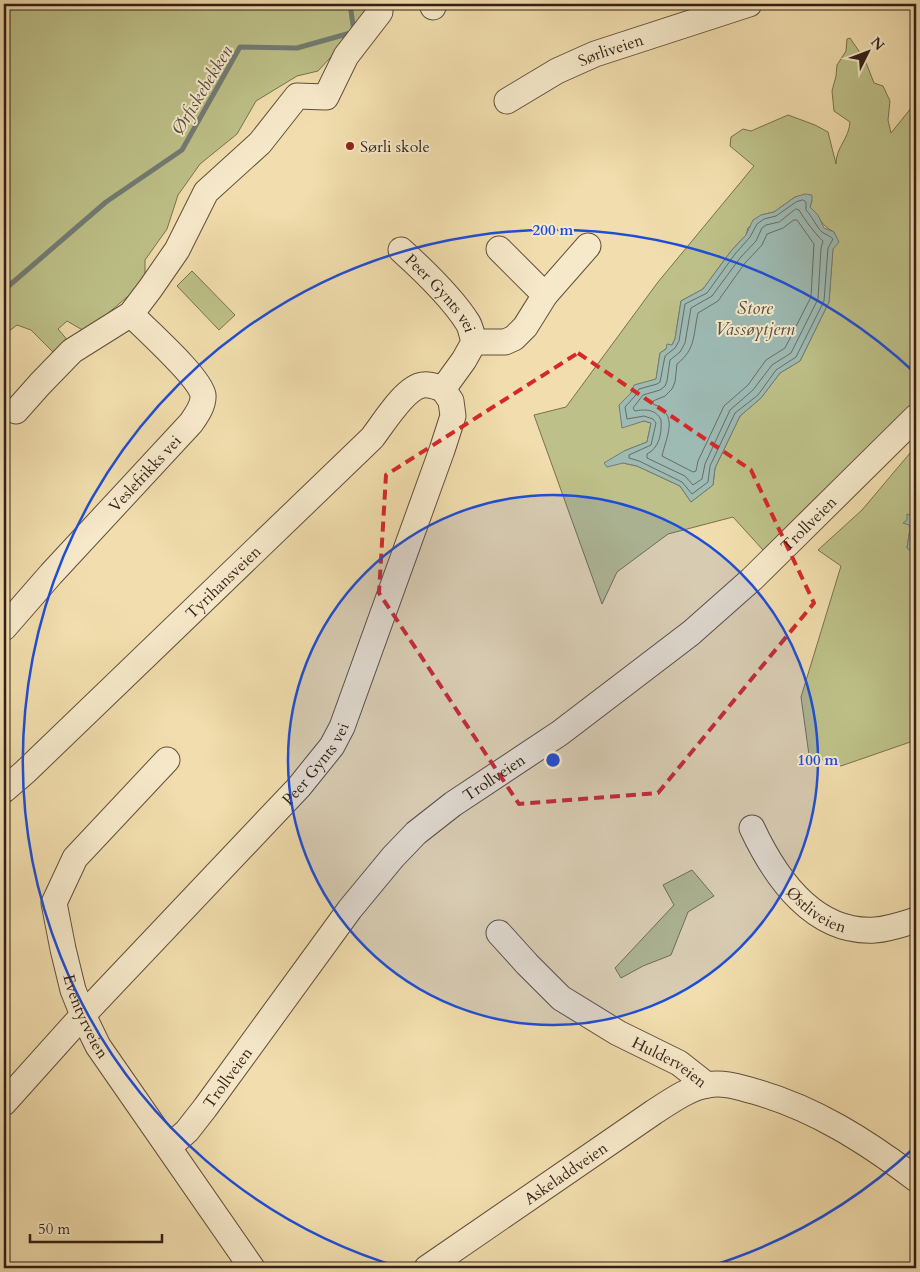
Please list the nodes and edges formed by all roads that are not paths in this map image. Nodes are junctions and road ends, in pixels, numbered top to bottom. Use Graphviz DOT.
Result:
graph roads {
  1 [pos="380,4"];
  2 [pos="749,4"];
  3 [pos="719,8"];
  4 [pos="507,101"];
  5 [pos="588,246"];
  6 [pos="500,249"];
  7 [pos="401,250"];
  8 [pos="545,295"];
  9 [pos="131,314"];
  10 [pos="474,342"];
  11 [pos="443,389"];
  12 [pos="16,411"];
  13 [pos="916,417"];
  14 [pos="4,628"];
  15 [pos="167,760"];
  16 [pos="4,790"];
  17 [pos="752,828"];
  18 [pos="916,920"];
  19 [pos="499,932"];
  20 [pos="83,1015"];
  21 [pos="707,1085"];
  22 [pos="4,1103"];
  23 [pos="169,1148"];
  24 [pos="916,1178"];
  25 [pos="252,1268"];
  26 [pos="427,1268"];
  1 -- 9 [label="street"];
  2 -- 3 [label="street, Sørliveien"];
  3 -- 4 [label="street, Sørliveien"];
  5 -- 8 [label="street, Peer Gynts vei"];
  6 -- 8 [label="street"];
  7 -- 10 [label="street, Peer Gynts vei"];
  8 -- 10 [label="street, Peer Gynts vei"];
  9 -- 12 [label="street"];
  9 -- 14 [label="street, Veslefrikks vei"];
  10 -- 11 [label="street, Peer Gynts vei"];
  11 -- 16 [label="street, Tyrihansveien"];
  11 -- 20 [label="street, Peer Gynts vei"];
  13 -- 23 [label="street, Trollveien"];
  15 -- 20 [label="street, Eventyrveien"];
  17 -- 18 [label="street, Østliveien"];
  19 -- 21 [label="street, Hulderveien"];
  20 -- 22 [label="street, Peer Gynts vei"];
  20 -- 23 [label="street, Eventyrveien"];
  21 -- 24 [label="street, Hulderveien"];
  21 -- 26 [label="street, Askeladdveien"];
  23 -- 25 [label="street, Eventyrveien"];
}
